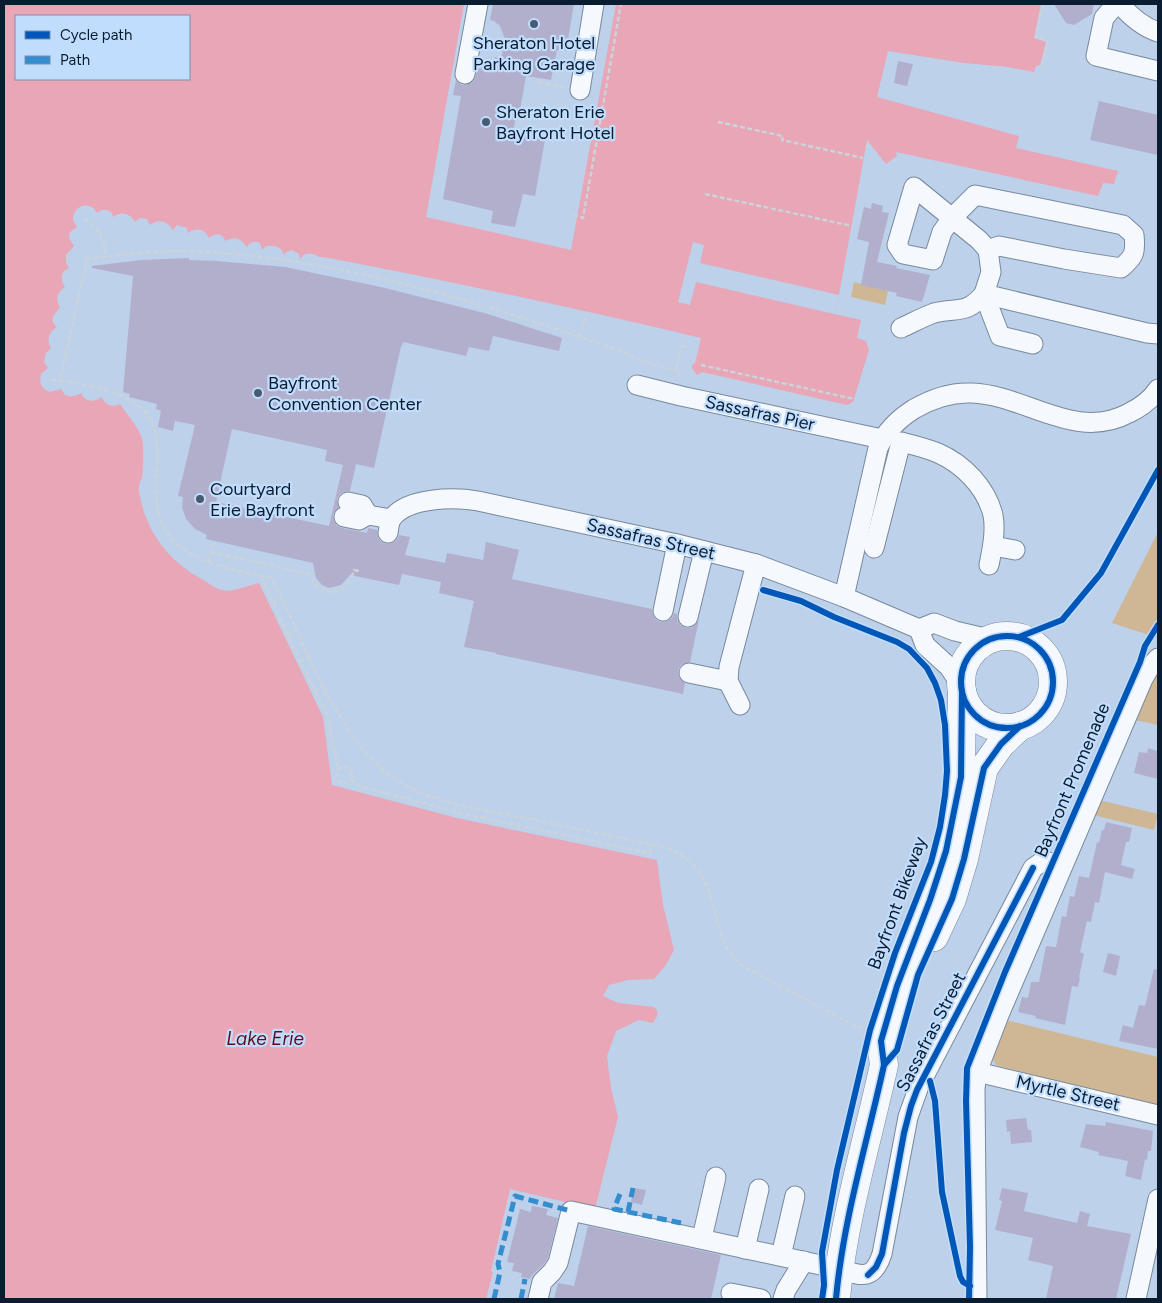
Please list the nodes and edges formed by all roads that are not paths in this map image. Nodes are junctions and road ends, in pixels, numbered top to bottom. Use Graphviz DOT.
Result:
graph roads {
  1 [pos="478,4"];
  2 [pos="594,4"];
  3 [pos="1116,4"];
  4 [pos="1120,4"];
  5 [pos="1158,32"];
  6 [pos="1158,71"];
  7 [pos="465,74"];
  8 [pos="574,89"];
  9 [pos="952,218"];
  10 [pos="988,250"];
  11 [pos="984,294"];
  12 [pos="901,328"];
  13 [pos="1158,334"];
  14 [pos="1033,344"];
  15 [pos="637,386"];
  16 [pos="1158,389"];
  17 [pos="882,439"];
  18 [pos="346,510"];
  19 [pos="677,544"];
  20 [pos="993,546"];
  21 [pos="874,548"];
  22 [pos="1015,550"];
  23 [pos="704,551"];
  24 [pos="756,564"];
  25 [pos="989,565"];
  26 [pos="844,597"];
  27 [pos="663,611"];
  28 [pos="688,617"];
  29 [pos="919,629"];
  30 [pos="989,639"];
  31 [pos="1158,658"];
  32 [pos="689,673"];
  33 [pos="728,681"];
  34 [pos="962,688"];
  35 [pos="740,706"];
  36 [pos="1020,726"];
  37 [pos="1063,865"];
  38 [pos="884,1065"];
  39 [pos="977,1072"];
  40 [pos="1158,1115"];
  41 [pos="716,1177"];
  42 [pos="759,1189"];
  43 [pos="795,1196"];
  44 [pos="1158,1199"];
  45 [pos="702,1238"];
  46 [pos="745,1249"];
  47 [pos="781,1256"];
  48 [pos="804,1261"];
  49 [pos="839,1269"];
  50 [pos="730,1293"];
  51 [pos="538,1299"];
  52 [pos="761,1299"];
  53 [pos="783,1299"];
  54 [pos="836,1299"];
  55 [pos="977,1299"];
  56 [pos="1136,1299"];
  1 -- 7 [label="street"];
  2 -- 8 [label="street"];
  3 -- 6 [label="street"];
  4 -- 5 [label="street"];
  9 -- 9 [label="street"];
  9 -- 10 [label="street"];
  9 -- 10 [label="street"];
  10 -- 11 [label="street"];
  11 -- 12 [label="street"];
  11 -- 13 [label="street"];
  11 -- 14 [label="street"];
  15 -- 17 [label="street, Sassafras Pier"];
  16 -- 17 [label="street"];
  17 -- 26 [label="street"];
  18 -- 19 [label="street, Sassafras Street"];
  19 -- 23 [label="street, Sassafras Street"];
  19 -- 27 [label="street"];
  20 -- 21 [label="street"];
  20 -- 22 [label="street"];
  20 -- 25 [label="street"];
  23 -- 24 [label="street, Sassafras Street"];
  23 -- 28 [label="street"];
  24 -- 26 [label="street, Sassafras Street"];
  24 -- 33 [label="street"];
  26 -- 29 [label="street, Sassafras Street"];
  29 -- 30 [label="street"];
  29 -- 34 [label="street"];
  30 -- 34 [label="highway"];
  30 -- 36 [label="highway"];
  31 -- 37 [label="street"];
  32 -- 33 [label="street"];
  33 -- 35 [label="street"];
  34 -- 36 [label="highway"];
  34 -- 38 [label="highway"];
  36 -- 38 [label="highway"];
  37 -- 39 [label="street"];
  37 -- 49 [label="street, Sassafras Street"];
  38 -- 49 [label="highway"];
  39 -- 40 [label="street, Myrtle Street"];
  39 -- 55 [label="street"];
  41 -- 45 [label="street"];
  42 -- 46 [label="street"];
  43 -- 47 [label="street"];
  44 -- 56 [label="street"];
  45 -- 46 [label="street"];
  45 -- 51 [label="street"];
  46 -- 47 [label="street"];
  47 -- 48 [label="street"];
  48 -- 49 [label="street"];
  48 -- 53 [label="street"];
  49 -- 54 [label="highway"];
  50 -- 52 [label="street"];
}
